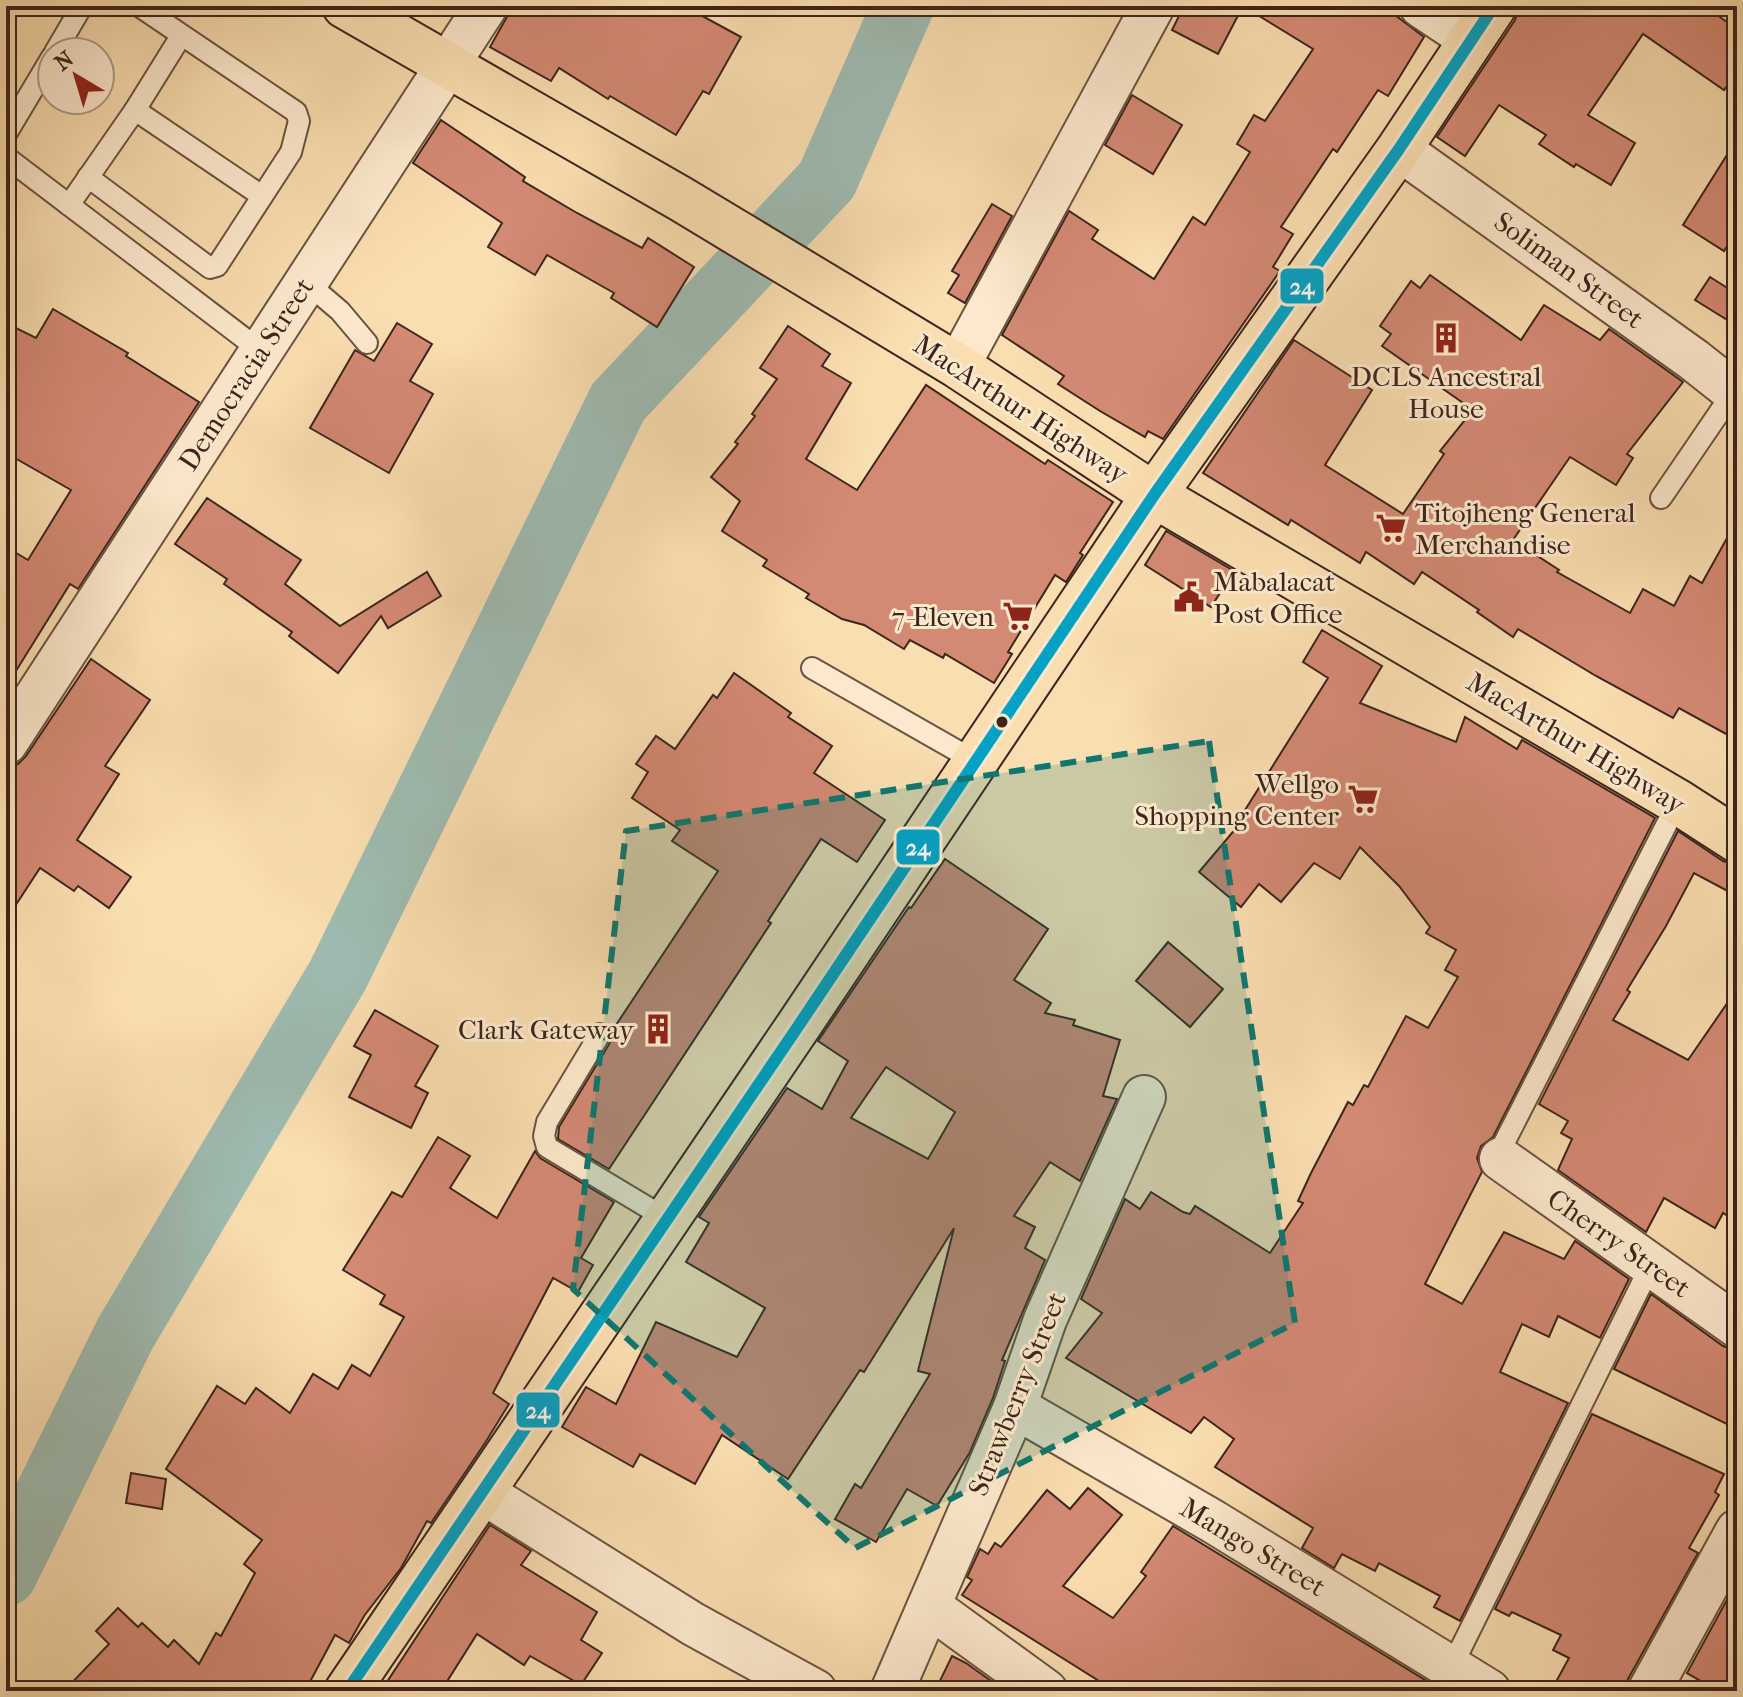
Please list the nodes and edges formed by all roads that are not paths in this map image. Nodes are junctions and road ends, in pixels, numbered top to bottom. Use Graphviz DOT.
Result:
graph roads {
  1 [pos="82,6"];
  2 [pos="139,6"];
  3 [pos="345,6"];
  4 [pos="486,6"];
  5 [pos="1153,6"];
  6 [pos="1421,6"];
  7 [pos="1483,23"];
  8 [pos="64,36"];
  9 [pos="181,36"];
  10 [pos="447,65"];
  11 [pos="36,83"];
  12 [pos="135,110"];
  13 [pos="6,134"];
  14 [pos="1399,149"];
  15 [pos="6,157"];
  16 [pos="88,177"];
  17 [pos="262,196"];
  18 [pos="69,205"];
  19 [pos="306,282"];
  20 [pos="367,343"];
  21 [pos="261,351"];
  22 [pos="958,366"];
  23 [pos="1736,392"];
  24 [pos="1154,495"];
  25 [pos="1661,498"];
  26 [pos="812,668"];
  27 [pos="6,743"];
  28 [pos="975,761"];
  29 [pos="1678,802"];
  30 [pos="1737,840"];
  31 [pos="600,1034"];
  32 [pos="1144,1097"];
  33 [pos="1501,1159"];
  34 [pos="667,1219"];
  35 [pos="1650,1267"];
  36 [pos="1737,1326"];
  37 [pos="1015,1407"];
  38 [pos="482,1492"];
  39 [pos="1731,1556"];
  40 [pos="929,1606"];
  41 [pos="1451,1668"];
  42 [pos="347,1691"];
  43 [pos="815,1691"];
  44 [pos="892,1691"];
  45 [pos="1046,1691"];
  46 [pos="1489,1691"];
  47 [pos="1649,1691"];
  1 -- 8 [label="lane"];
  2 -- 9 [label="lane"];
  3 -- 10 [label="main road, MacArthur Highway"];
  4 -- 10 [label="street, Democracia Street"];
  5 -- 22 [label="street"];
  6 -- 7 [label="street"];
  7 -- 14 [label="main road"];
  9 -- 12 [label="lane"];
  9 -- 17 [label="lane"];
  10 -- 19 [label="street, Democracia Street"];
  10 -- 22 [label="main road, MacArthur Highway"];
  11 -- 13 [label="lane"];
  12 -- 16 [label="lane"];
  12 -- 17 [label="lane"];
  14 -- 23 [label="street, Soliman Street"];
  14 -- 24 [label="main road"];
  15 -- 18 [label="lane"];
  16 -- 17 [label="lane"];
  16 -- 18 [label="lane"];
  18 -- 21 [label="lane"];
  19 -- 20 [label="lane"];
  19 -- 21 [label="street, Democracia Street"];
  21 -- 27 [label="street, Democracia Street"];
  22 -- 24 [label="main road, MacArthur Highway"];
  23 -- 25 [label="lane"];
  24 -- 28 [label="main road"];
  24 -- 29 [label="main road, MacArthur Highway"];
  26 -- 28 [label="lane"];
  28 -- 34 [label="main road"];
  29 -- 30 [label="main road, MacArthur Highway"];
  29 -- 33 [label="lane"];
  31 -- 34 [label="lane"];
  32 -- 37 [label="street, Strawberry Street"];
  33 -- 35 [label="street, Cherry Street"];
  34 -- 38 [label="main road"];
  35 -- 36 [label="street, Cherry Street"];
  35 -- 41 [label="lane"];
  37 -- 40 [label="street, Strawberry Street"];
  37 -- 41 [label="street, Mango Street"];
  38 -- 42 [label="main road"];
  38 -- 43 [label="street"];
  39 -- 47 [label="street"];
  40 -- 44 [label="street, Strawberry Street"];
  40 -- 45 [label="street"];
  41 -- 46 [label="street, Mango Street"];
}
